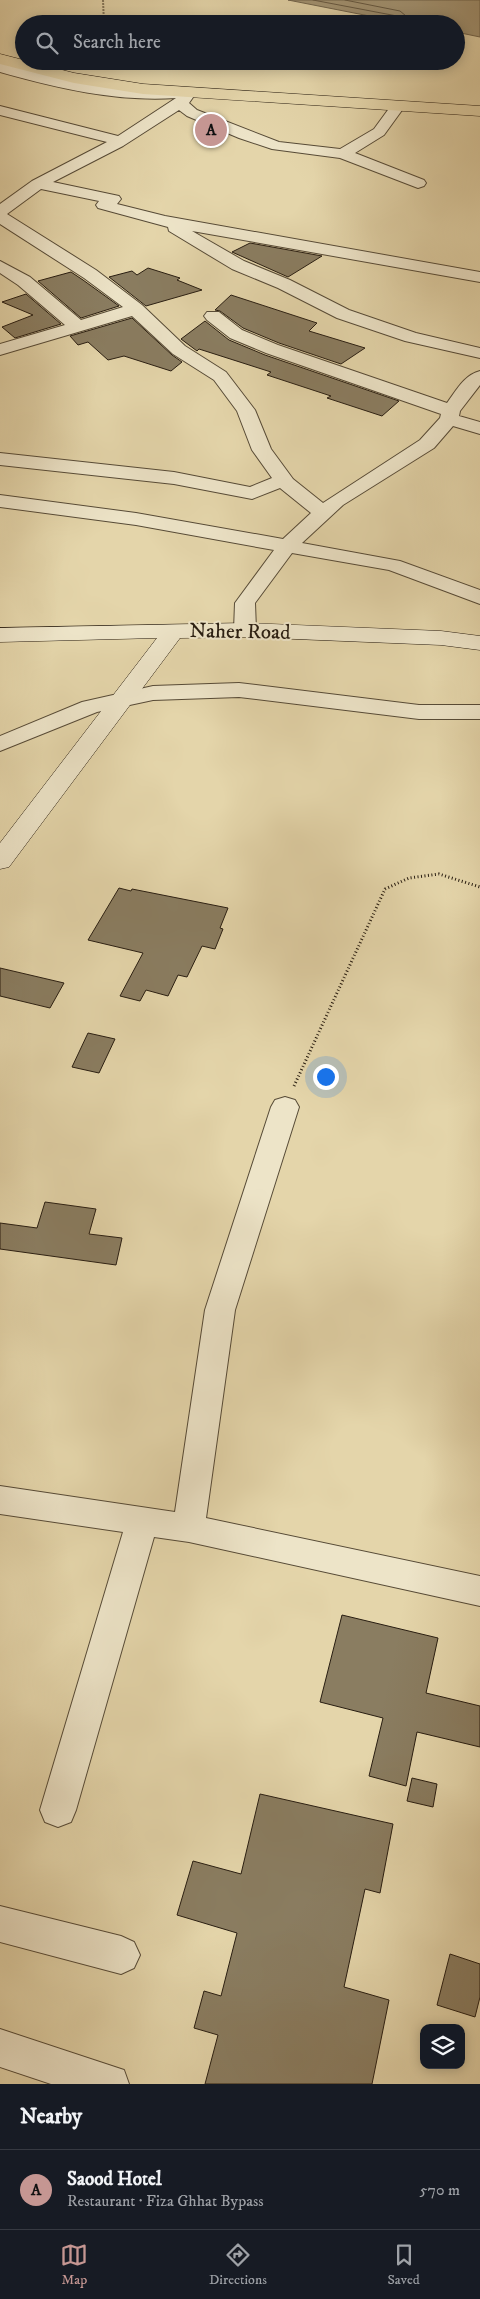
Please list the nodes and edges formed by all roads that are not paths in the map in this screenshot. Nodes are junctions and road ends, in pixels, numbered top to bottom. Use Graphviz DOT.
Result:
graph roads {
  1 [pos="0,51"];
  2 [pos="15,55"];
  3 [pos="0,59"];
  4 [pos="15,63"];
  5 [pos="0,67"];
  6 [pos="43,70"];
  7 [pos="75,70"];
  8 [pos="185,98"];
  9 [pos="398,106"];
  10 [pos="0,110"];
  11 [pos="480,111"];
  12 [pos="120,142"];
  13 [pos="343,154"];
  14 [pos="418,183"];
  15 [pos="38,184"];
  16 [pos="0,190"];
  17 [pos="22,196"];
  18 [pos="0,212"];
  19 [pos="0,217"];
  20 [pos="164,221"];
  21 [pos="0,266"];
  22 [pos="480,277"];
  23 [pos="136,309"];
  24 [pos="213,316"];
  25 [pos="77,326"];
  26 [pos="0,350"];
  27 [pos="480,354"];
  28 [pos="480,376"];
  29 [pos="450,415"];
  30 [pos="480,428"];
  31 [pos="0,459"];
  32 [pos="284,480"];
  33 [pos="0,501"];
  34 [pos="322,513"];
  35 [pos="286,547"];
  36 [pos="480,598"];
  37 [pos="245,630"];
  38 [pos="174,631"];
  39 [pos="0,635"];
  40 [pos="480,643"];
  41 [pos="122,700"];
  42 [pos="480,712"];
  43 [pos="0,744"];
  44 [pos="0,861"];
  45 [pos="285,1108"];
  46 [pos="0,1500"];
  47 [pos="142,1522"];
  48 [pos="189,1528"];
  49 [pos="480,1591"];
  50 [pos="58,1810"];
  51 [pos="0,1924"];
  52 [pos="121,1955"];
  53 [pos="0,2048"];
  54 [pos="110,2084"];
  1 -- 2 [label="street"];
  3 -- 4 [label="highway"];
  5 -- 8 [label="street"];
  6 -- 8 [label="highway"];
  7 -- 8 [label="street"];
  8 -- 9 [label="highway"];
  8 -- 12 [label="street"];
  8 -- 13 [label="street"];
  9 -- 11 [label="highway"];
  9 -- 13 [label="street"];
  10 -- 12 [label="street"];
  12 -- 15 [label="street"];
  13 -- 14 [label="street"];
  15 -- 17 [label="street"];
  15 -- 20 [label="street"];
  16 -- 17 [label="street"];
  17 -- 18 [label="street"];
  19 -- 23 [label="street"];
  20 -- 22 [label="street"];
  20 -- 27 [label="street"];
  21 -- 25 [label="street"];
  23 -- 25 [label="street"];
  23 -- 32 [label="street"];
  24 -- 29 [label="street"];
  25 -- 26 [label="street"];
  28 -- 29 [label="street"];
  29 -- 30 [label="street"];
  29 -- 34 [label="street"];
  31 -- 32 [label="street"];
  32 -- 34 [label="street"];
  33 -- 35 [label="street"];
  34 -- 35 [label="street"];
  35 -- 36 [label="street"];
  35 -- 37 [label="street"];
  37 -- 38 [label="main road, Naher Road"];
  37 -- 40 [label="main road, Naher Road"];
  38 -- 39 [label="main road, Naher Road"];
  38 -- 41 [label="main road"];
  41 -- 42 [label="street"];
  41 -- 43 [label="street"];
  41 -- 44 [label="main road"];
  45 -- 48 [label="street"];
  46 -- 47 [label="street"];
  47 -- 48 [label="street"];
  47 -- 50 [label="street"];
  48 -- 49 [label="street"];
  51 -- 52 [label="street"];
  53 -- 54 [label="street"];
}
